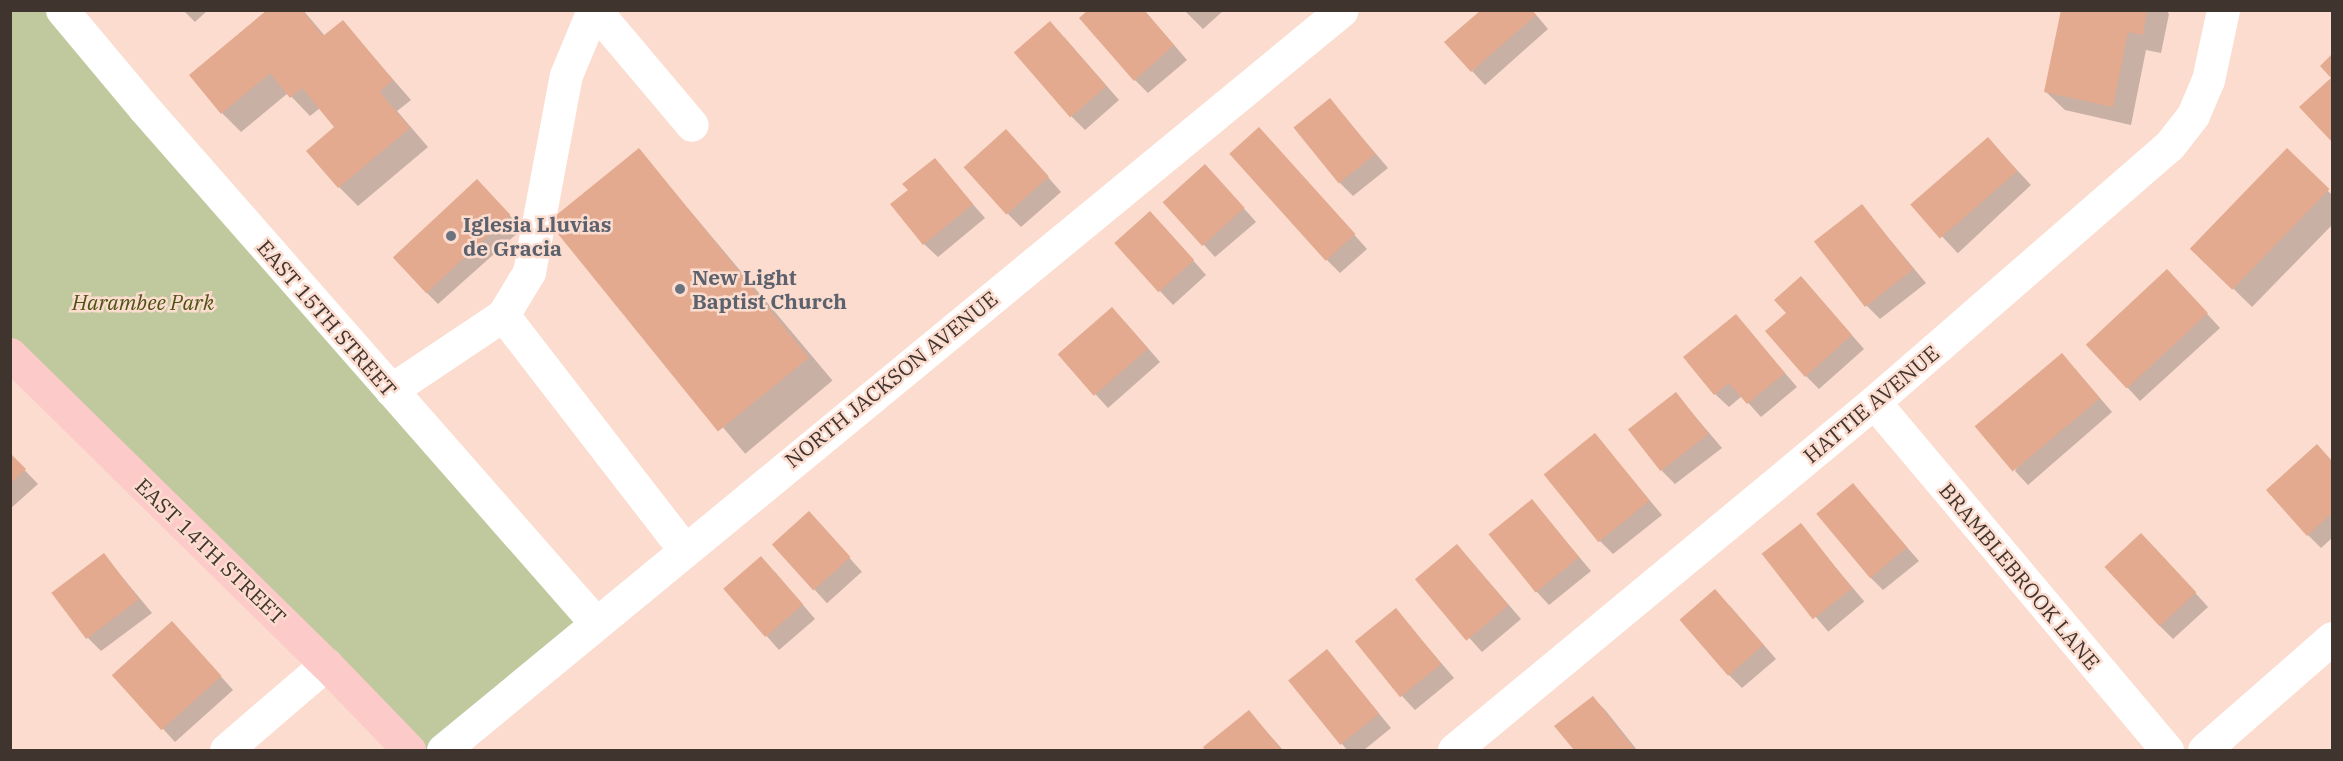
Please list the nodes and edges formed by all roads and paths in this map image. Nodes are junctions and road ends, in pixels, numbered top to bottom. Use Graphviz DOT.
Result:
graph roads {
  1 [pos="62,10"];
  2 [pos="594,10"];
  3 [pos="1342,10"];
  4 [pos="2223,10"];
  5 [pos="692,125"];
  6 [pos="504,315"];
  7 [pos="10,354"];
  8 [pos="391,390"];
  9 [pos="1874,402"];
  10 [pos="684,549"];
  11 [pos="595,622"];
  12 [pos="2332,638"];
  13 [pos="326,664"];
  14 [pos="226,750"];
  15 [pos="409,750"];
  16 [pos="443,750"];
  17 [pos="1454,750"];
  18 [pos="2167,750"];
  19 [pos="2204,750"];
  1 -- 8 [label="street, EAST 15TH STREET"];
  2 -- 5 [label="street"];
  2 -- 6 [label="street"];
  3 -- 10 [label="street, NORTH JACKSON AVENUE"];
  4 -- 9 [label="street, HATTIE AVENUE"];
  6 -- 8 [label="street"];
  6 -- 10 [label="street"];
  7 -- 13 [label="main road, EAST 14TH STREET"];
  8 -- 11 [label="street, EAST 15TH STREET"];
  9 -- 17 [label="street, HATTIE AVENUE"];
  9 -- 18 [label="street, BRAMBLEBROOK LANE"];
  10 -- 11 [label="street, NORTH JACKSON AVENUE"];
  11 -- 16 [label="street, NORTH JACKSON AVENUE"];
  12 -- 19 [label="street"];
  13 -- 14 [label="street"];
  13 -- 15 [label="main road, EAST 14TH STREET"];
}
